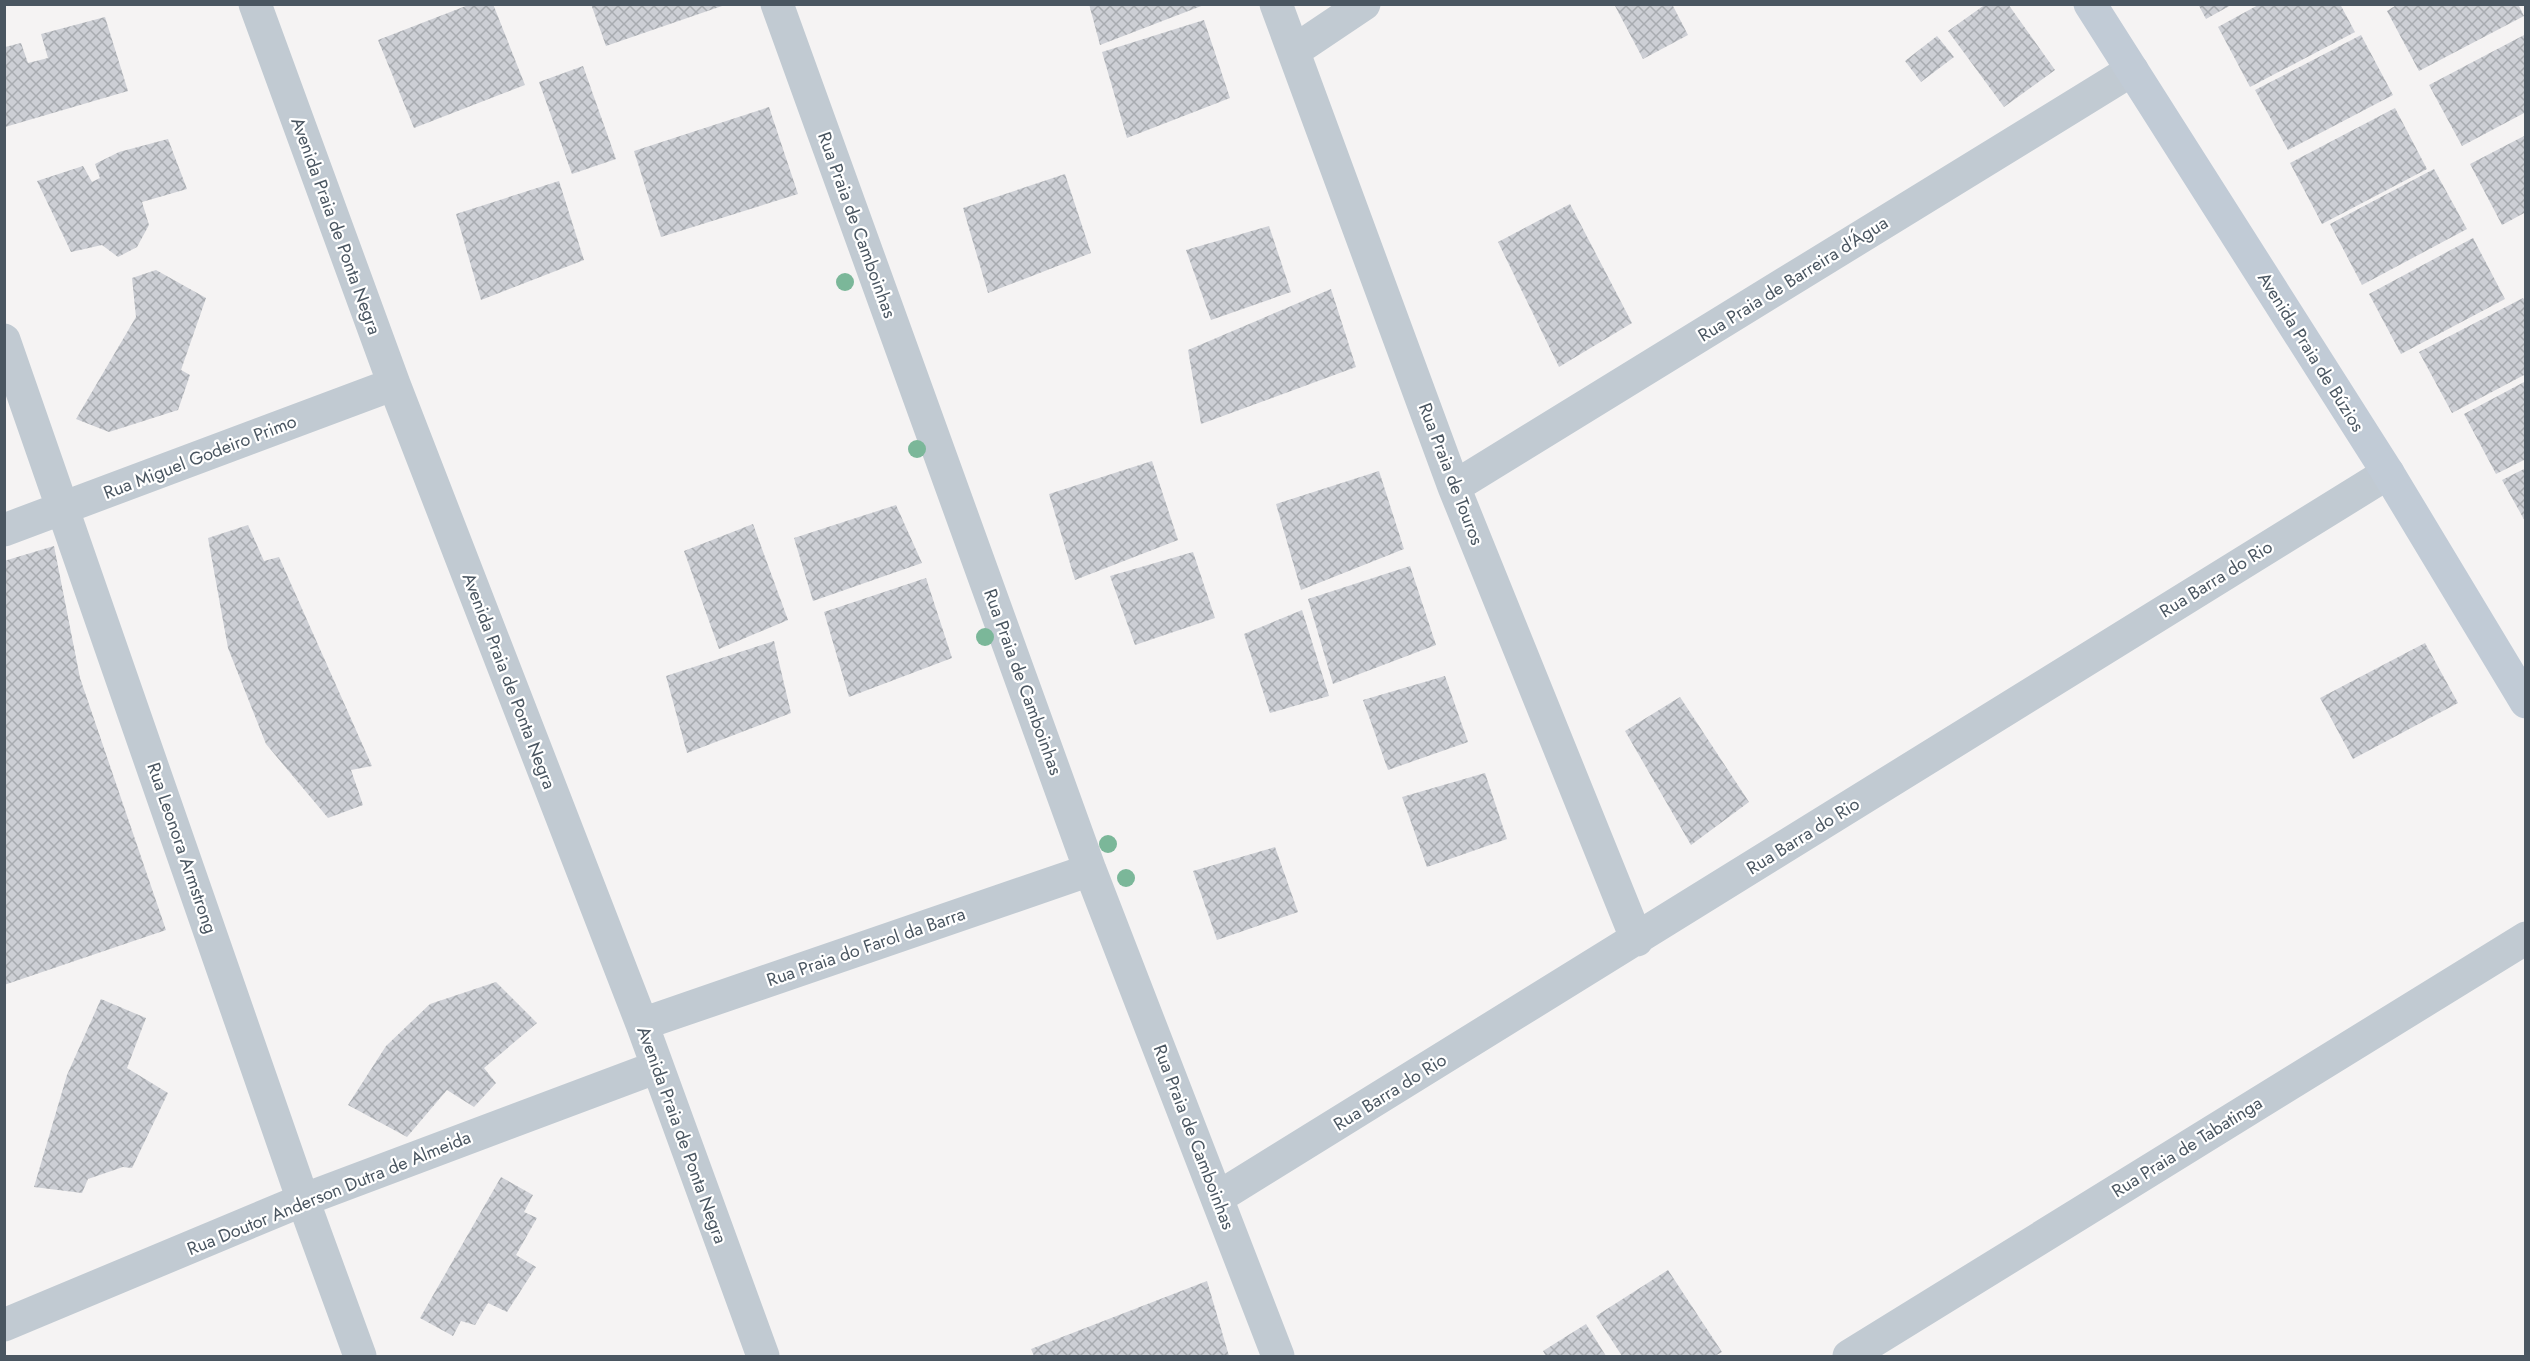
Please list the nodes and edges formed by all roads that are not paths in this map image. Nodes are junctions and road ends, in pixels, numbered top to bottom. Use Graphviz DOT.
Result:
graph roads {
  1 [pos="255,4"];
  2 [pos="777,4"];
  3 [pos="1276,4"];
  4 [pos="1364,4"];
  5 [pos="2090,4"];
  6 [pos="1294,51"];
  7 [pos="2132,70"];
  8 [pos="4,340"];
  9 [pos="394,384"];
  10 [pos="2388,472"];
  11 [pos="1454,487"];
  12 [pos="64,508"];
  13 [pos="4,530"];
  14 [pos="2523,691"];
  15 [pos="1090,870"];
  16 [pos="2526,939"];
  17 [pos="1637,940"];
  18 [pos="642,1024"];
  19 [pos="657,1067"];
  20 [pos="1217,1198"];
  21 [pos="303,1200"];
  22 [pos="4,1325"];
  23 [pos="360,1356"];
  24 [pos="763,1356"];
  25 [pos="1278,1356"];
  26 [pos="1849,1356"];
  1 -- 9 [label="street, Avenida Praia de Ponta Negra"];
  2 -- 15 [label="street, Rua Praia de Camboinhas"];
  3 -- 6 [label="street, Rua Praia de Touros"];
  4 -- 6 [label="street"];
  5 -- 7 [label="main road, Avenida Praia de Búzios"];
  6 -- 11 [label="street, Rua Praia de Touros"];
  7 -- 10 [label="main road, Avenida Praia de Búzios"];
  7 -- 11 [label="street, Rua Praia de Barreira d'Água"];
  8 -- 12 [label="street, Rua Leonora Armstrong"];
  9 -- 12 [label="street, Rua Miguel Godeiro Primo"];
  9 -- 18 [label="street, Avenida Praia de Ponta Negra"];
  10 -- 14 [label="main road, Avenida Praia de Búzios"];
  10 -- 17 [label="street, Rua Barra do Rio"];
  11 -- 17 [label="street, Rua Praia de Touros"];
  12 -- 13 [label="street, Rua Miguel Godeiro Primo"];
  12 -- 21 [label="street, Rua Leonora Armstrong"];
  15 -- 18 [label="street, Rua Praia do Farol da Barra"];
  15 -- 20 [label="street, Rua Praia de Camboinhas"];
  16 -- 26 [label="street, Rua Praia de Tabatinga"];
  17 -- 20 [label="street, Rua Barra do Rio"];
  18 -- 19 [label="street, Avenida Praia de Ponta Negra"];
  19 -- 21 [label="street, Rua Doutor Anderson Dutra de Almeida"];
  19 -- 24 [label="street, Avenida Praia de Ponta Negra"];
  20 -- 25 [label="street, Rua Praia de Camboinhas"];
  21 -- 22 [label="street, Rua Doutor Anderson Dutra de Almeida"];
  21 -- 23 [label="street, Rua Leonora Armstrong"];
}
